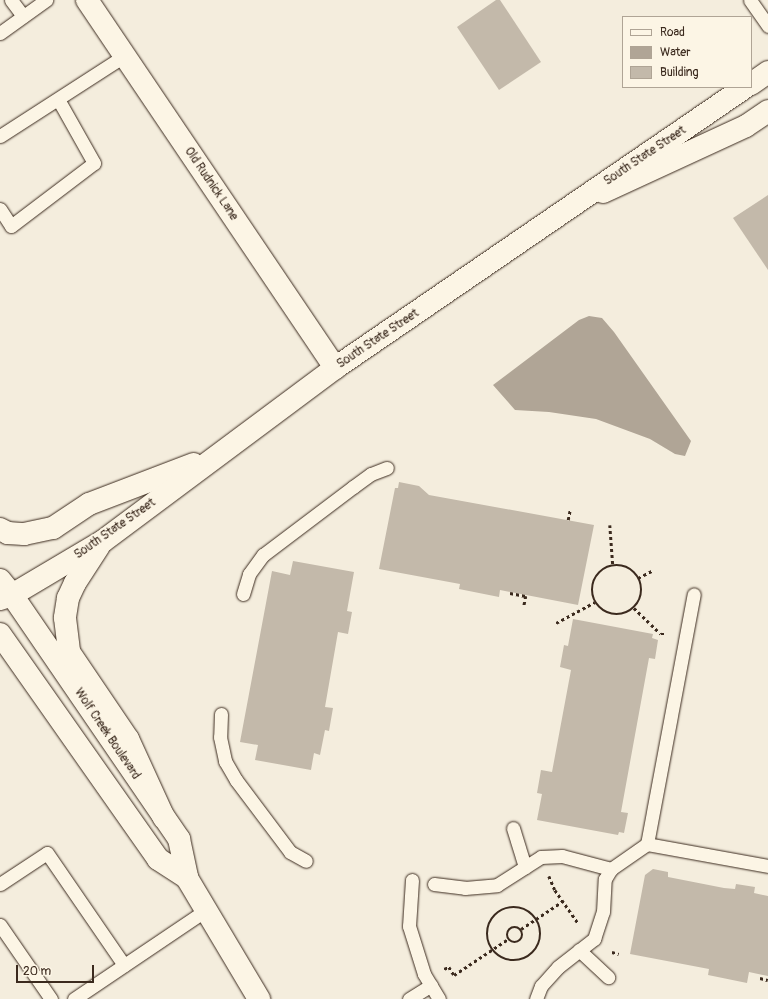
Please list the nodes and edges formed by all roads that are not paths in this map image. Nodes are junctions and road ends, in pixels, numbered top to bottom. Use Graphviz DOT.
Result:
graph roads {
  1 [pos="12,0"];
  2 [pos="46,0"];
  3 [pos="87,0"];
  4 [pos="750,0"];
  5 [pos="23,16"];
  6 [pos="768,26"];
  7 [pos="0,33"];
  8 [pos="124,56"];
  9 [pos="768,72"];
  10 [pos="752,83"];
  11 [pos="745,88"];
  12 [pos="58,99"];
  13 [pos="768,111"];
  14 [pos="0,136"];
  15 [pos="573,206"];
  16 [pos="0,209"];
  17 [pos="335,368"];
  18 [pos="220,454"];
  19 [pos="387,468"];
  20 [pos="0,529"];
  21 [pos="103,541"];
  22 [pos="243,594"];
  23 [pos="694,594"];
  24 [pos="3,595"];
  25 [pos="0,634"];
  26 [pos="221,714"];
  27 [pos="164,818"];
  28 [pos="513,828"];
  29 [pos="647,844"];
  30 [pos="306,861"];
  31 [pos="768,866"];
  32 [pos="525,867"];
  33 [pos="611,869"];
  34 [pos="187,878"];
  35 [pos="412,880"];
  36 [pos="0,884"];
  37 [pos="434,884"];
  38 [pos="206,910"];
  39 [pos="0,925"];
  40 [pos="579,950"];
  41 [pos="124,965"];
  42 [pos="608,977"];
  43 [pos="431,985"];
  44 [pos="51,999"];
  45 [pos="74,999"];
  46 [pos="259,999"];
  47 [pos="409,999"];
  48 [pos="439,999"];
  49 [pos="536,999"];
  1 -- 5 [label="lane"];
  2 -- 5 [label="lane"];
  3 -- 8 [label="main road, Old Rudnick Lane"];
  4 -- 6 [label="lane"];
  5 -- 7 [label="lane"];
  8 -- 12 [label="lane"];
  8 -- 17 [label="main road, Old Rudnick Lane"];
  9 -- 10 [label="main road"];
  11 -- 15 [label="main road, South State Street"];
  12 -- 14 [label="lane"];
  12 -- 16 [label="lane"];
  13 -- 15 [label="main road"];
  15 -- 17 [label="main road, South State Street"];
  17 -- 18 [label="main road, South State Street"];
  18 -- 20 [label="main road"];
  18 -- 21 [label="main road, South State Street"];
  19 -- 22 [label="lane"];
  21 -- 24 [label="main road, South State Street"];
  21 -- 27 [label="main road"];
  23 -- 29 [label="lane"];
  24 -- 27 [label="main road, Wolf Creek Boulevard"];
  25 -- 34 [label="main road, Wolf Creek Boulevard"];
  26 -- 30 [label="lane"];
  27 -- 34 [label="main road, Wolf Creek Boulevard"];
  28 -- 32 [label="lane"];
  29 -- 31 [label="lane"];
  29 -- 33 [label="lane"];
  32 -- 33 [label="lane"];
  32 -- 37 [label="lane"];
  33 -- 40 [label="lane"];
  34 -- 38 [label="main road, Wolf Creek Boulevard"];
  35 -- 43 [label="lane"];
  36 -- 41 [label="lane"];
  38 -- 41 [label="lane"];
  38 -- 46 [label="main road, Wolf Creek Boulevard"];
  39 -- 44 [label="lane"];
  40 -- 42 [label="lane"];
  40 -- 49 [label="lane"];
  41 -- 45 [label="lane"];
  43 -- 47 [label="lane"];
  43 -- 48 [label="lane"];
}
